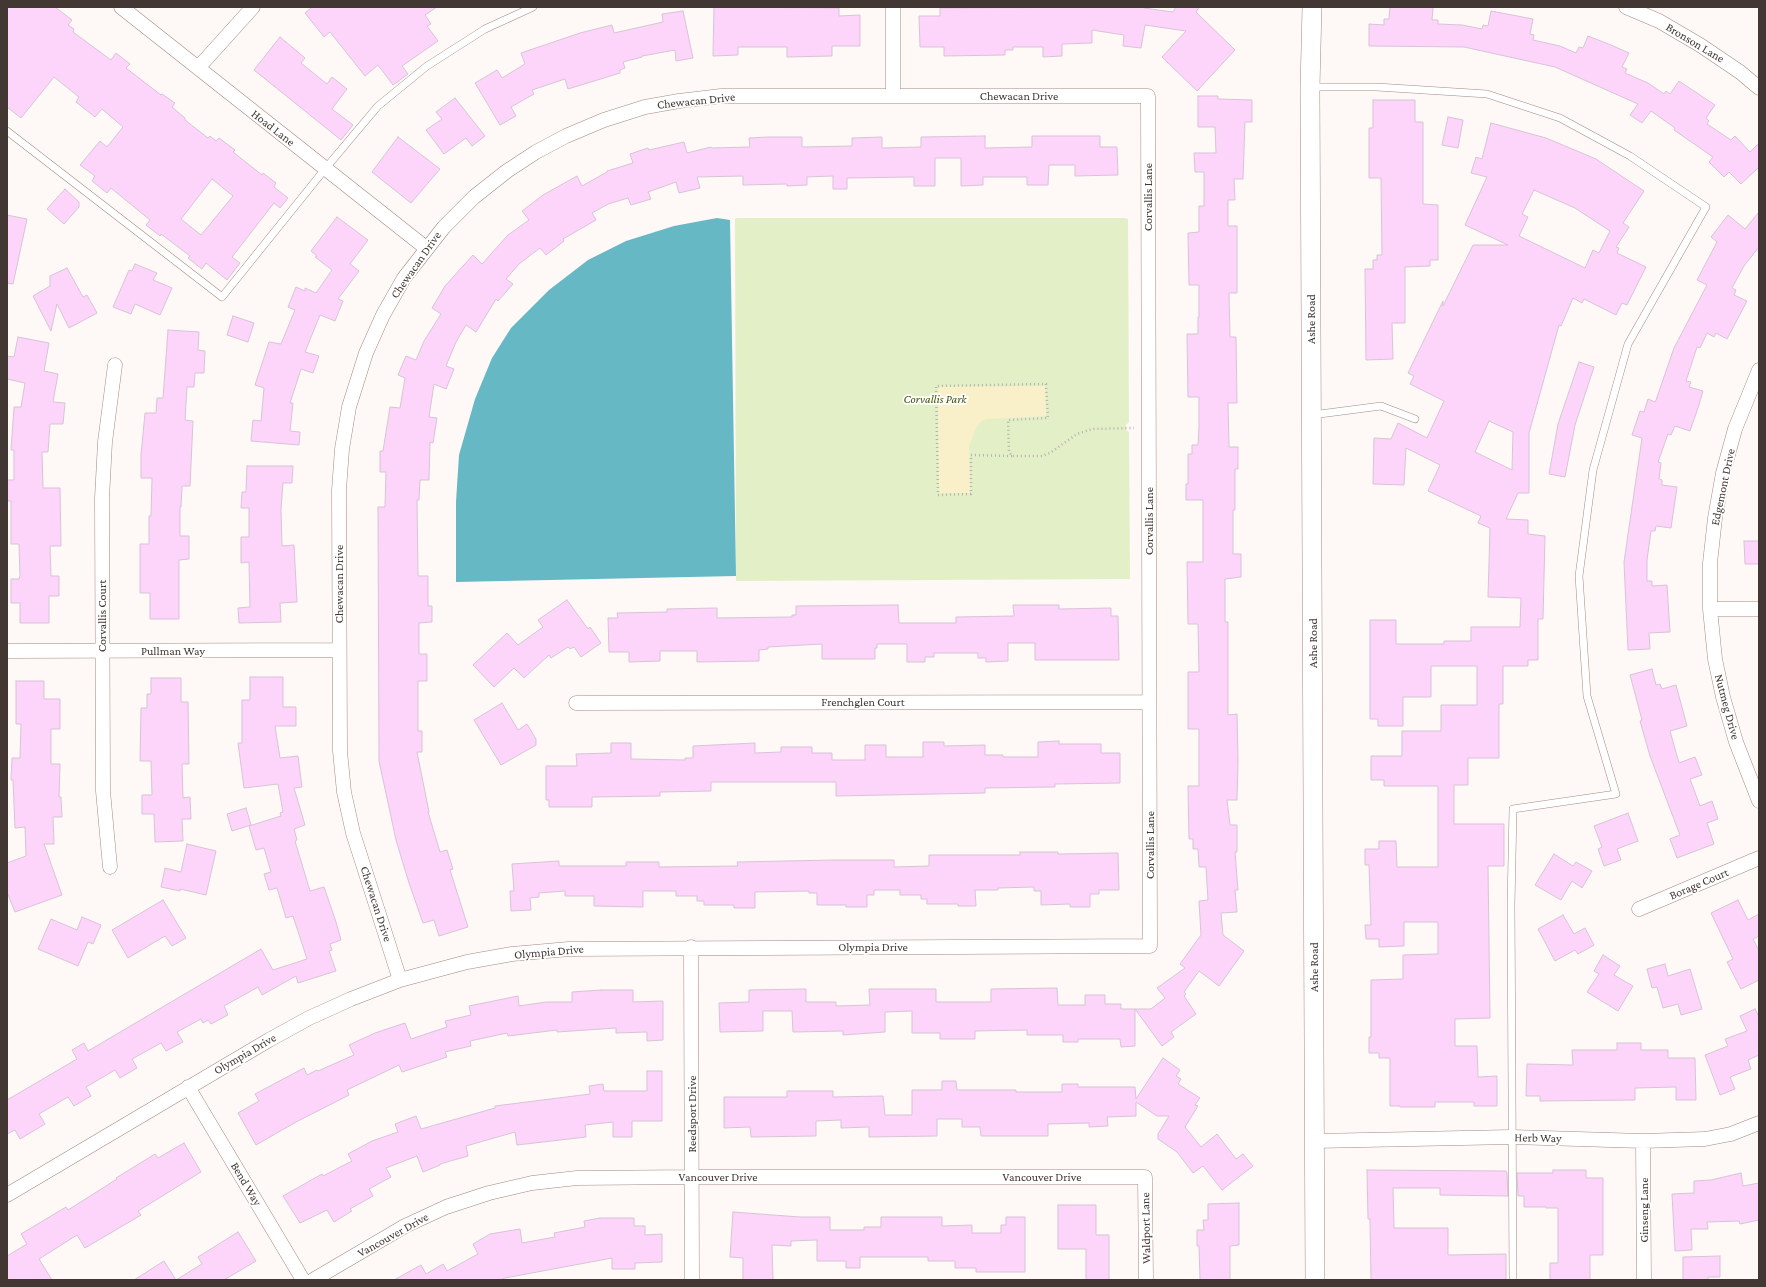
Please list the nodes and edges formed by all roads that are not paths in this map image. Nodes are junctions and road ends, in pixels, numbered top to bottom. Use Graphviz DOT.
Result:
graph roads {
  1 [pos="121,7"];
  2 [pos="252,7"];
  3 [pos="533,7"];
  4 [pos="893,7"];
  5 [pos="1312,7"];
  6 [pos="1626,7"];
  7 [pos="198,68"];
  8 [pos="1310,87"];
  9 [pos="1759,88"];
  10 [pos="893,96"];
  11 [pos="1148,96"];
  12 [pos="7,131"];
  13 [pos="325,169"];
  14 [pos="426,248"];
  15 [pos="115,366"];
  16 [pos="1759,370"];
  17 [pos="1312,415"];
  18 [pos="1415,419"];
  19 [pos="1710,609"];
  20 [pos="1759,609"];
  21 [pos="339,650"];
  22 [pos="7,651"];
  23 [pos="102,651"];
  24 [pos="1149,702"];
  25 [pos="576,703"];
  26 [pos="1759,801"];
  27 [pos="1759,858"];
  28 [pos="110,867"];
  29 [pos="1639,909"];
  30 [pos="1150,946"];
  31 [pos="691,947"];
  32 [pos="400,980"];
  33 [pos="188,1087"];
  34 [pos="1759,1123"];
  35 [pos="1512,1137"];
  36 [pos="1315,1141"];
  37 [pos="1643,1141"];
  38 [pos="692,1177"];
  39 [pos="1145,1177"];
  40 [pos="7,1195"];
  41 [pos="303,1280"];
  42 [pos="314,1280"];
  43 [pos="692,1280"];
  44 [pos="1146,1280"];
  45 [pos="1315,1280"];
  46 [pos="1513,1280"];
  47 [pos="1644,1280"];
  1 -- 7 [label="street, Hoad Lane"];
  2 -- 7 [label="street"];
  3 -- 13 [label="lane"];
  4 -- 10 [label="street"];
  5 -- 8 [label="street, Ashe Road"];
  6 -- 9 [label="street, Bronson Lane"];
  7 -- 13 [label="street, Hoad Lane"];
  8 -- 17 [label="street, Ashe Road"];
  8 -- 35 [label="lane"];
  10 -- 11 [label="street, Chewacan Drive"];
  10 -- 14 [label="street, Chewacan Drive"];
  11 -- 24 [label="street, Corvallis Lane"];
  12 -- 13 [label="lane"];
  13 -- 14 [label="street, Hoad Lane"];
  14 -- 21 [label="street, Chewacan Drive"];
  15 -- 23 [label="street, Corvallis Court"];
  16 -- 19 [label="street, Edgemont Drive"];
  17 -- 18 [label="lane"];
  17 -- 36 [label="street, Ashe Road"];
  19 -- 20 [label="street"];
  19 -- 26 [label="street, Nutmeg Drive"];
  21 -- 23 [label="street, Pullman Way"];
  21 -- 32 [label="street, Chewacan Drive"];
  22 -- 23 [label="street, Pullman Way"];
  23 -- 28 [label="street, Corvallis Court"];
  24 -- 25 [label="street, Frenchglen Court"];
  24 -- 30 [label="street, Corvallis Lane"];
  27 -- 29 [label="street, Borage Court"];
  30 -- 31 [label="street, Olympia Drive"];
  31 -- 32 [label="street, Olympia Drive"];
  31 -- 38 [label="street, Reedsport Drive"];
  32 -- 33 [label="street, Olympia Drive"];
  33 -- 40 [label="street, Olympia Drive"];
  33 -- 41 [label="street, Bend Way"];
  34 -- 37 [label="street, Herb Way"];
  35 -- 36 [label="street, Herb Way"];
  35 -- 37 [label="street, Herb Way"];
  35 -- 46 [label="lane"];
  36 -- 45 [label="street, Ashe Road"];
  37 -- 47 [label="street, Ginseng Lane"];
  38 -- 39 [label="street, Vancouver Drive"];
  38 -- 42 [label="street, Vancouver Drive"];
  38 -- 43 [label="street, Reedsport Drive"];
  39 -- 44 [label="street, Waldport Lane"];
}
